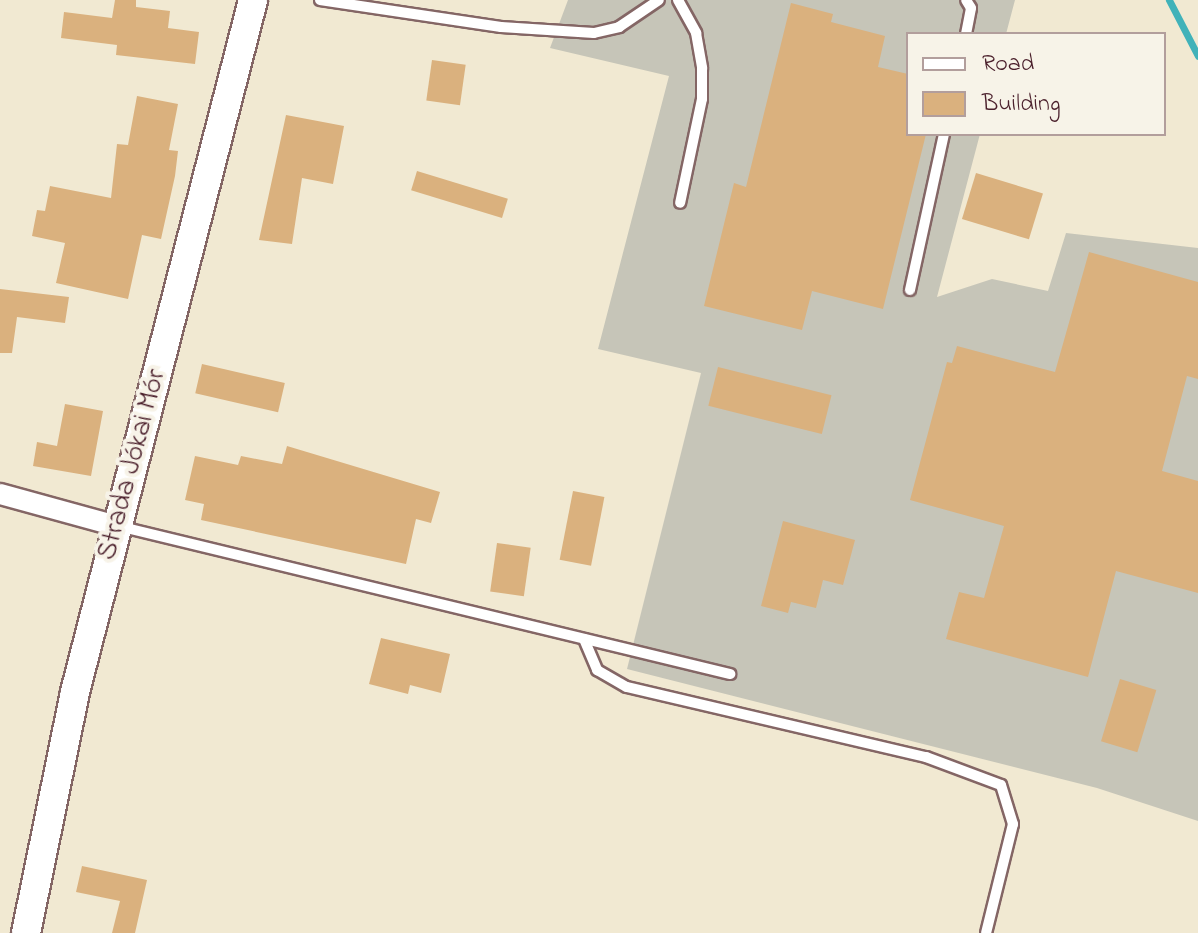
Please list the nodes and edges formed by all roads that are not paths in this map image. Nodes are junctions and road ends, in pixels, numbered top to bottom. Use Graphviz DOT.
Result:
graph roads {
  1 [pos="253,0"];
  2 [pos="320,0"];
  3 [pos="659,0"];
  4 [pos="678,0"];
  5 [pos="966,0"];
  6 [pos="966,32"];
  7 [pos="944,136"];
  8 [pos="680,203"];
  9 [pos="910,290"];
  10 [pos="0,494"];
  11 [pos="117,526"];
  12 [pos="584,639"];
  13 [pos="730,674"];
  14 [pos="26,933"];
  15 [pos="986,933"];
  1 -- 11 [label="main road, Strada Jókai Mór"];
  2 -- 3 [label="lane"];
  4 -- 8 [label="lane"];
  5 -- 6 [label="lane"];
  7 -- 9 [label="lane"];
  10 -- 11 [label="street"];
  11 -- 12 [label="lane"];
  11 -- 14 [label="main road, Strada Jókai Mór"];
  12 -- 13 [label="lane"];
  12 -- 15 [label="lane"];
}
